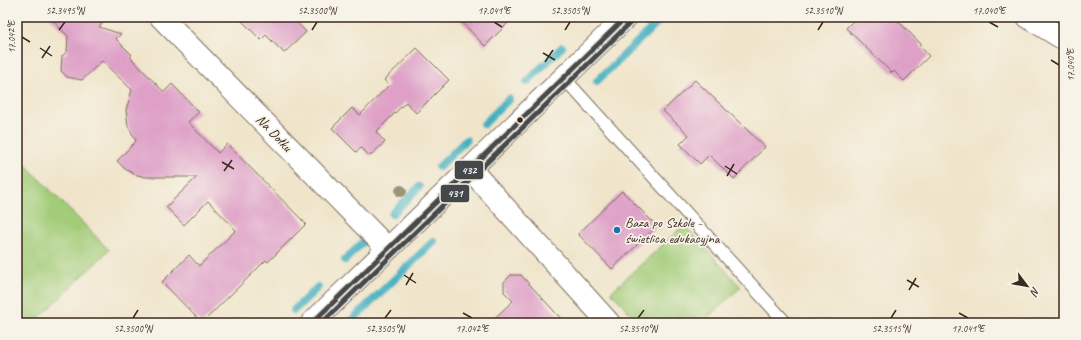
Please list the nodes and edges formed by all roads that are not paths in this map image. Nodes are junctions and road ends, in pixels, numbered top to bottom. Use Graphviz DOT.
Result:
graph roads {
  1 [pos="161,17"];
  2 [pos="626,17"];
  3 [pos="1028,17"];
  4 [pos="1064,39"];
  5 [pos="564,78"];
  6 [pos="470,169"];
  7 [pos="388,249"];
  8 [pos="312,323"];
  9 [pos="609,323"];
  10 [pos="786,323"];
  1 -- 7 [label="street, Na Dołku"];
  2 -- 5 [label="street"];
  3 -- 4 [label="street"];
  5 -- 6 [label="street"];
  5 -- 10 [label="lane"];
  6 -- 7 [label="street"];
  6 -- 9 [label="street"];
  7 -- 8 [label="street"];
}
